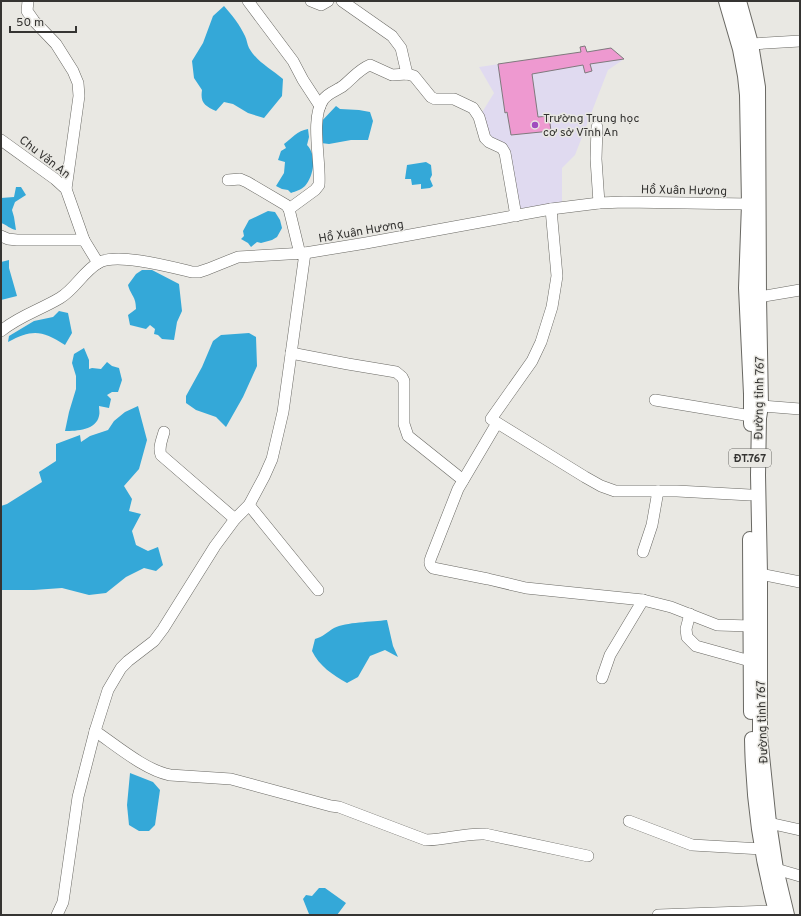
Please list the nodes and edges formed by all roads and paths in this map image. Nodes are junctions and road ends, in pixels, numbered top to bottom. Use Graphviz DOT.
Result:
graph roads {
  1 [pos="28,1"];
  2 [pos="248,1"];
  3 [pos="311,1"];
  4 [pos="328,1"];
  5 [pos="342,1"];
  6 [pos="726,1"];
  7 [pos="739,1"];
  8 [pos="800,40"];
  9 [pos="751,44"];
  10 [pos="407,74"];
  11 [pos="320,106"];
  12 [pos="597,127"];
  13 [pos="1,140"];
  14 [pos="228,180"];
  15 [pos="66,189"];
  16 [pos="600,203"];
  17 [pos="754,204"];
  18 [pos="289,209"];
  19 [pos="551,209"];
  20 [pos="516,216"];
  21 [pos="1,236"];
  22 [pos="84,240"];
  23 [pos="302,253"];
  24 [pos="98,262"];
  25 [pos="800,290"];
  26 [pos="759,297"];
  27 [pos="1,331"];
  28 [pos="291,352"];
  29 [pos="755,383"];
  30 [pos="655,400"];
  31 [pos="800,409"];
  32 [pos="756,411"];
  33 [pos="497,423"];
  34 [pos="164,432"];
  35 [pos="463,480"];
  36 [pos="658,491"];
  37 [pos="750,495"];
  38 [pos="249,505"];
  39 [pos="235,519"];
  40 [pos="643,552"];
  41 [pos="760,574"];
  42 [pos="800,582"];
  43 [pos="318,590"];
  44 [pos="643,600"];
  45 [pos="690,614"];
  46 [pos="751,626"];
  47 [pos="750,661"];
  48 [pos="602,678"];
  49 [pos="95,731"];
  50 [pos="630,821"];
  51 [pos="769,823"];
  52 [pos="800,830"];
  53 [pos="762,849"];
  54 [pos="588,856"];
  55 [pos="776,869"];
  56 [pos="800,876"];
  57 [pos="780,914"];
  58 [pos="57,915"];
  59 [pos="658,915"];
  1 -- 15 [label="street"];
  2 -- 11 [label="street"];
  3 -- 4 [label="street"];
  5 -- 10 [label="street"];
  6 -- 17 [label="main road, Đường tỉnh 767 / ĐT.767"];
  7 -- 9 [label="main road, Đường tỉnh 767 / ĐT.767"];
  8 -- 9 [label="street"];
  9 -- 17 [label="main road, Đường tỉnh 767 / ĐT.767"];
  10 -- 11 [label="street"];
  10 -- 20 [label="street"];
  11 -- 18 [label="street"];
  12 -- 16 [label="street"];
  13 -- 15 [label="street, Chu Văn An"];
  14 -- 18 [label="street"];
  15 -- 22 [label="street, Chu Văn An"];
  16 -- 17 [label="street, Hồ Xuân Hương"];
  16 -- 19 [label="street, Hồ Xuân Hương"];
  17 -- 26 [label="main road, Đường tỉnh 767 / ĐT.767"];
  17 -- 29 [label="main road, Đường tỉnh 767 / ĐT.767"];
  18 -- 23 [label="street"];
  19 -- 20 [label="street, Hồ Xuân Hương"];
  19 -- 33 [label="street"];
  20 -- 23 [label="street, Hồ Xuân Hương"];
  21 -- 22 [label="street"];
  22 -- 24 [label="street, Chu Văn An"];
  23 -- 24 [label="street, Hồ Xuân Hương"];
  23 -- 28 [label="street"];
  24 -- 27 [label="street"];
  25 -- 26 [label="street"];
  26 -- 29 [label="main road, Đường tỉnh 767 / ĐT.767"];
  28 -- 35 [label="street"];
  28 -- 38 [label="street"];
  29 -- 32 [label="main road, Đường tỉnh 767 / ĐT.767"];
  30 -- 32 [label="street"];
  31 -- 32 [label="street"];
  32 -- 37 [label="main road, Đường tỉnh 767 / ĐT.767"];
  32 -- 41 [label="main road, Đường tỉnh 767 / ĐT.767"];
  33 -- 35 [label="street"];
  33 -- 36 [label="street"];
  34 -- 39 [label="street"];
  35 -- 44 [label="street"];
  36 -- 37 [label="street"];
  36 -- 40 [label="street"];
  37 -- 46 [label="main road, Đường tỉnh 767 / ĐT.767"];
  38 -- 39 [label="street"];
  38 -- 43 [label="street"];
  39 -- 49 [label="street"];
  41 -- 42 [label="street"];
  41 -- 51 [label="main road, Đường tỉnh 767 / ĐT.767"];
  44 -- 45 [label="street"];
  44 -- 48 [label="street"];
  45 -- 46 [label="street"];
  45 -- 47 [label="street"];
  46 -- 47 [label="main road, Đường tỉnh 767 / ĐT.767"];
  47 -- 53 [label="main road, Đường tỉnh 767 / ĐT.767"];
  49 -- 54 [label="street"];
  49 -- 58 [label="street"];
  50 -- 53 [label="street"];
  51 -- 52 [label="street"];
  51 -- 55 [label="main road, Đường tỉnh 767 / ĐT.767"];
  53 -- 57 [label="main road, Đường tỉnh 767 / ĐT.767"];
  55 -- 56 [label="street"];
  55 -- 57 [label="main road, Đường tỉnh 767 / ĐT.767"];
  57 -- 59 [label="street"];
}
